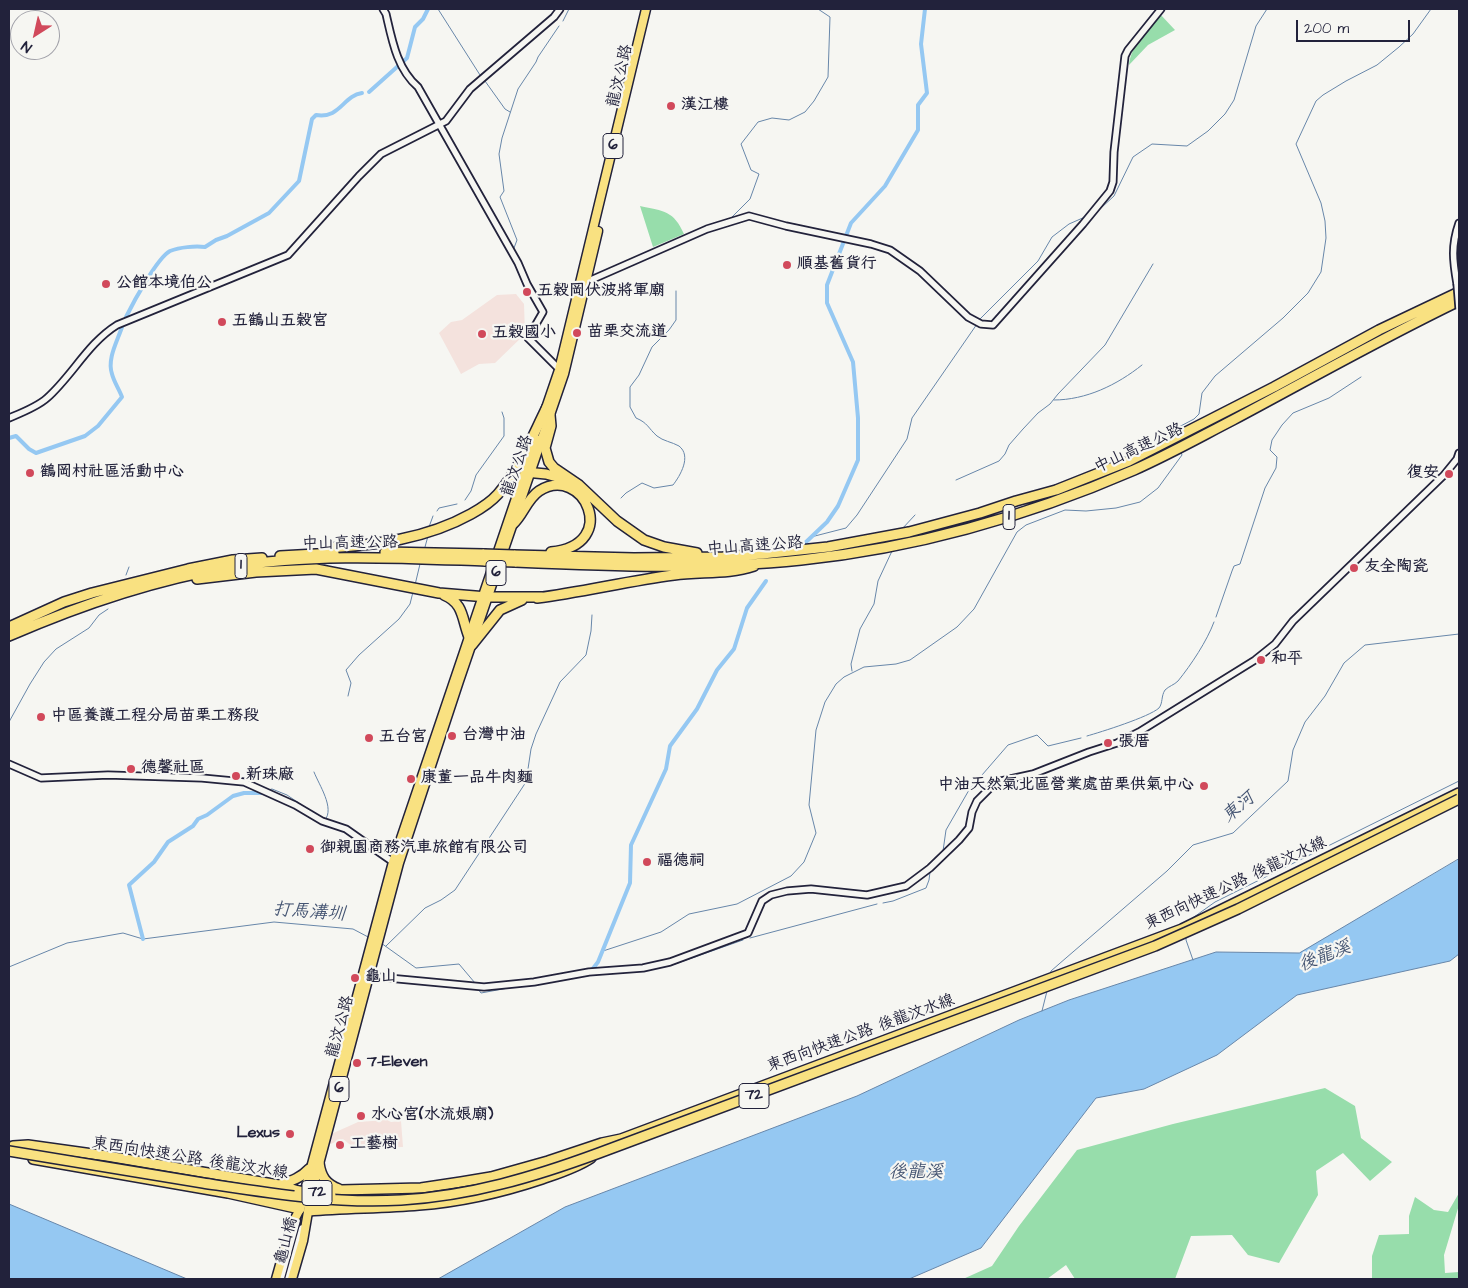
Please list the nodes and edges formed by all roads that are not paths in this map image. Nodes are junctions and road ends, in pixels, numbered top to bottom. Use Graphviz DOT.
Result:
graph roads {
  1 [pos="383,9"];
  2 [pos="560,9"];
  3 [pos="646,9"];
  4 [pos="651,9"];
  5 [pos="1161,9"];
  6 [pos="629,91"];
  7 [pos="439,125"];
  8 [pos="1459,223"];
  9 [pos="583,283"];
  10 [pos="1458,288"];
  11 [pos="1459,301"];
  12 [pos="1459,309"];
  13 [pos="562,372"];
  14 [pos="548,411"];
  15 [pos="9,418"];
  16 [pos="1459,453"];
  17 [pos="528,472"];
  18 [pos="579,485"];
  19 [pos="513,524"];
  20 [pos="293,554"];
  21 [pos="533,556"];
  22 [pos="727,556"];
  23 [pos="484,558"];
  24 [pos="515,559"];
  25 [pos="765,562"];
  26 [pos="169,581"];
  27 [pos="439,593"];
  28 [pos="485,597"];
  29 [pos="542,597"];
  30 [pos="9,627"];
  31 [pos="9,636"];
  32 [pos="470,641"];
  33 [pos="9,764"];
  34 [pos="1459,793"];
  35 [pos="1459,799"];
  36 [pos="396,862"];
  37 [pos="366,976"];
  38 [pos="621,1139"];
  39 [pos="10,1149"];
  40 [pos="599,1154"];
  41 [pos="319,1164"];
  42 [pos="309,1170"];
  43 [pos="279,1185"];
  44 [pos="341,1190"];
  45 [pos="306,1201"];
  46 [pos="276,1279"];
  47 [pos="281,1279"];
  48 [pos="288,1279"];
  49 [pos="292,1279"];
  1 -- 7 [label="street"];
  2 -- 7 [label="street"];
  3 -- 6 [label="main road, 龍汶公路 / 6"];
  4 -- 6 [label="main road, 龍汶公路 / 6"];
  5 -- 9 [label="street"];
  6 -- 9 [label="main road, 龍汶公路 / 6"];
  7 -- 13 [label="street"];
  7 -- 15 [label="street"];
  8 -- 10 [label="street"];
  9 -- 13 [label="main road, 龍汶公路 / 6"];
  10 -- 12 [label="street, bridge"];
  10 -- 22 [label="highway, 中山高速公路 / 1"];
  11 -- 25 [label="highway, 中山高速公路 / 1"];
  13 -- 14 [label="main road, 龍汶公路 / 6"];
  14 -- 17 [label="main road, 龍汶公路 / 6"];
  14 -- 18 [label="highway"];
  14 -- 20 [label="highway"];
  16 -- 37 [label="street"];
  17 -- 18 [label="highway"];
  17 -- 19 [label="main road, 龍汶公路 / 6"];
  17 -- 28 [label="main road, 龍汶公路 / 6"];
  18 -- 22 [label="highway"];
  19 -- 21 [label="highway"];
  19 -- 28 [label="main road, 龍汶公路 / 6"];
  20 -- 23 [label="highway, 中山高速公路 / 1"];
  20 -- 30 [label="highway, 中山高速公路 / 1"];
  21 -- 22 [label="highway, 中山高速公路 / 1"];
  21 -- 24 [label="highway, 中山高速公路 / 1"];
  23 -- 24 [label="highway, 中山高速公路 / 1, bridge"];
  23 -- 26 [label="highway, 中山高速公路 / 1"];
  24 -- 25 [label="highway, 中山高速公路 / 1"];
  25 -- 29 [label="highway"];
  26 -- 27 [label="highway"];
  26 -- 31 [label="highway, 中山高速公路 / 1"];
  27 -- 28 [label="highway"];
  27 -- 32 [label="highway"];
  28 -- 29 [label="highway"];
  28 -- 32 [label="main road, 龍汶公路 / 6"];
  29 -- 32 [label="highway"];
  32 -- 36 [label="main road, 龍汶公路 / 6"];
  33 -- 36 [label="street"];
  34 -- 38 [label="highway, 東西向快速公路 後龍汶水線 / 72"];
  35 -- 40 [label="highway, 東西向快速公路 後龍汶水線 / 72, bridge"];
  36 -- 37 [label="main road, 龍汶公路 / 6"];
  37 -- 41 [label="main road, 龍汶公路 / 6"];
  37 -- 42 [label="main road, 龍汶公路 / 6"];
  38 -- 39 [label="highway, 東西向快速公路 後龍汶水線 / 72, bridge"];
  38 -- 44 [label="highway"];
  39 -- 40 [label="highway, 東西向快速公路 後龍汶水線 / 72, bridge"];
  39 -- 43 [label="highway"];
  39 -- 45 [label="highway"];
  40 -- 45 [label="highway, bridge"];
  41 -- 44 [label="highway"];
  41 -- 45 [label="main road, 龍汶公路 / 6"];
  42 -- 43 [label="highway"];
  42 -- 45 [label="main road, 龍汶公路 / 6"];
  43 -- 45 [label="highway"];
  44 -- 45 [label="highway"];
  45 -- 46 [label="main road, 龜山橋 / 6"];
  45 -- 47 [label="street, 龜山橋"];
  45 -- 48 [label="street, 龜山橋"];
  45 -- 49 [label="main road, 龜山橋 / 6"];
}
